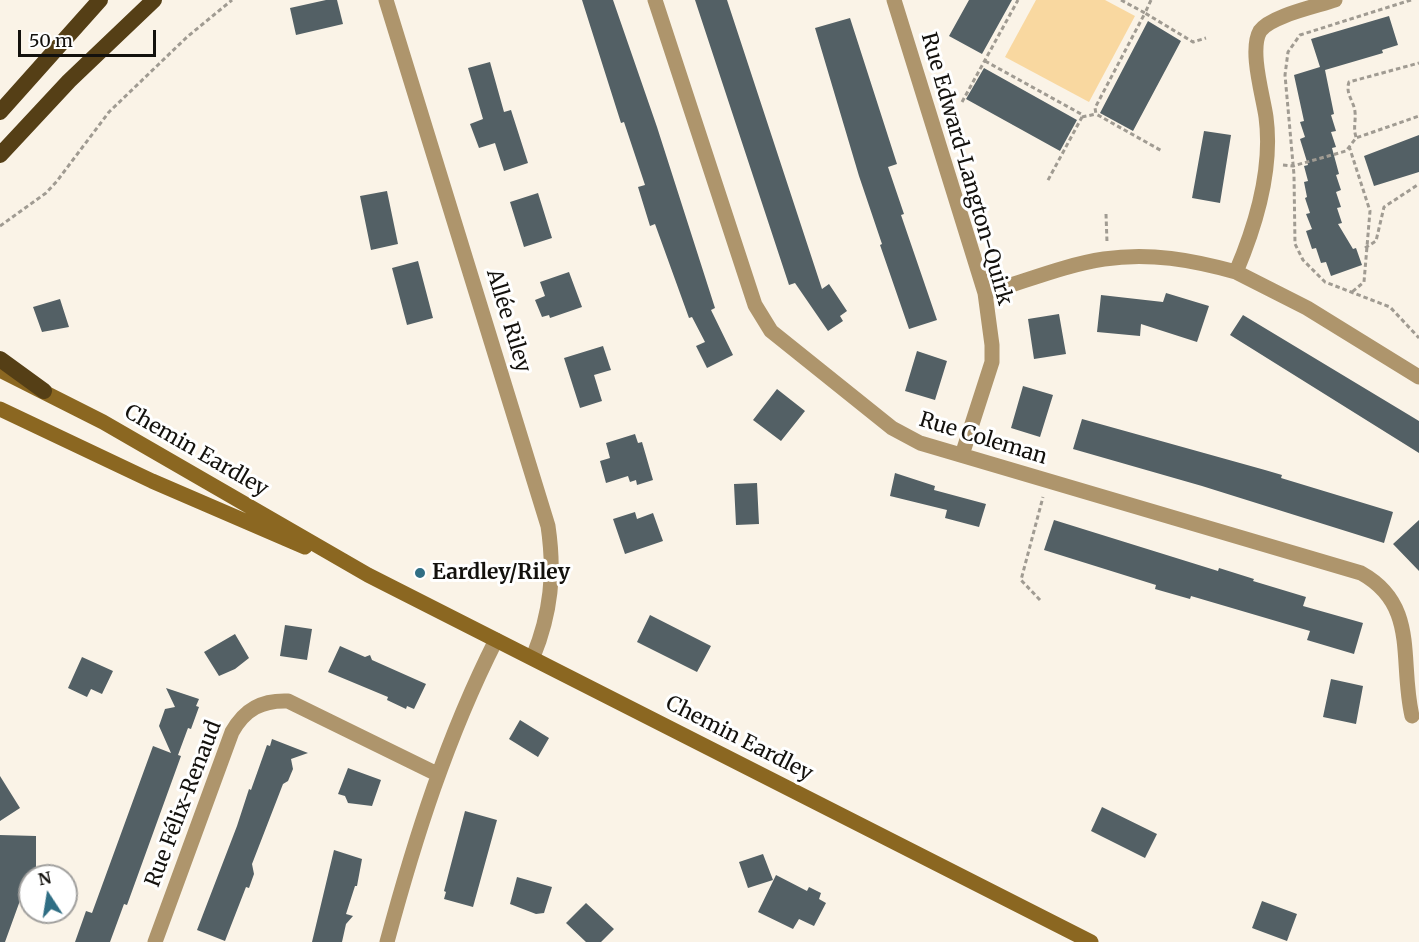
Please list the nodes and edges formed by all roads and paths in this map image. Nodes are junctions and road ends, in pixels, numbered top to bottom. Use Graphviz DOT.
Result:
graph roads {
  1 [pos="100,0"];
  2 [pos="154,0"];
  3 [pos="232,0"];
  4 [pos="386,0"];
  5 [pos="655,0"];
  6 [pos="894,0"];
  7 [pos="1018,0"];
  8 [pos="1121,0"];
  9 [pos="1150,0"];
  10 [pos="1335,0"];
  11 [pos="1411,0"];
  12 [pos="1144,13"];
  13 [pos="1206,38"];
  14 [pos="985,61"];
  15 [pos="1419,63"];
  16 [pos="962,102"];
  17 [pos="0,112"];
  18 [pos="1096,114"];
  19 [pos="1419,116"];
  20 [pos="1082,117"];
  21 [pos="1356,138"];
  22 [pos="15,140"];
  23 [pos="1349,146"];
  24 [pos="1162,151"];
  25 [pos="0,155"];
  26 [pos="0,162"];
  27 [pos="1266,163"];
  28 [pos="1293,166"];
  29 [pos="1047,182"];
  30 [pos="1419,184"];
  31 [pos="1106,214"];
  32 [pos="0,226"];
  33 [pos="1365,248"];
  34 [pos="1107,259"];
  35 [pos="1236,272"];
  36 [pos="1352,292"];
  37 [pos="984,293"];
  38 [pos="1419,338"];
  39 [pos="0,359"];
  40 [pos="0,370"];
  41 [pos="1419,377"];
  42 [pos="44,392"];
  43 [pos="0,410"];
  44 [pos="962,455"];
  45 [pos="1048,481"];
  46 [pos="368,575"];
  47 [pos="1040,600"];
  48 [pos="496,640"];
  49 [pos="533,657"];
  50 [pos="1412,716"];
  51 [pos="437,774"];
  52 [pos="155,942"];
  53 [pos="387,942"];
  54 [pos="1091,942"];
  1 -- 17 [label="highway"];
  2 -- 22 [label="highway"];
  3 -- 32 [label="path"];
  4 -- 49 [label="street, Allée Riley"];
  5 -- 44 [label="street, Rue Coleman"];
  6 -- 37 [label="street, Rue Edward-Langton-Quirk"];
  7 -- 14 [label="path"];
  8 -- 12 [label="path"];
  9 -- 12 [label="path"];
  10 -- 27 [label="street"];
  11 -- 28 [label="path"];
  12 -- 13 [label="path"];
  12 -- 18 [label="path"];
  14 -- 16 [label="path"];
  14 -- 20 [label="path"];
  15 -- 21 [label="path"];
  18 -- 20 [label="path"];
  18 -- 24 [label="path"];
  19 -- 21 [label="path"];
  20 -- 29 [label="path"];
  21 -- 23 [label="path"];
  22 -- 25 [label="highway"];
  22 -- 26 [label="highway"];
  23 -- 28 [label="path"];
  23 -- 33 [label="path"];
  27 -- 28 [label="path"];
  27 -- 35 [label="street"];
  28 -- 36 [label="path"];
  30 -- 33 [label="path"];
  31 -- 34 [label="path"];
  33 -- 36 [label="path"];
  34 -- 35 [label="street"];
  34 -- 37 [label="street"];
  35 -- 41 [label="street"];
  36 -- 38 [label="path"];
  37 -- 44 [label="street, Rue Edward-Langton-Quirk"];
  39 -- 42 [label="highway"];
  40 -- 42 [label="main road, Chemin Eardley"];
  42 -- 46 [label="main road, Chemin Eardley"];
  43 -- 46 [label="main road, Chemin Eardley"];
  44 -- 45 [label="street, Rue Coleman"];
  45 -- 47 [label="path"];
  45 -- 50 [label="street, Rue Coleman"];
  46 -- 48 [label="main road, Chemin Eardley"];
  48 -- 49 [label="main road, Chemin Eardley"];
  48 -- 51 [label="street"];
  49 -- 54 [label="main road, Chemin Eardley"];
  51 -- 52 [label="street, Rue Félix-Renaud"];
  51 -- 53 [label="street"];
}
